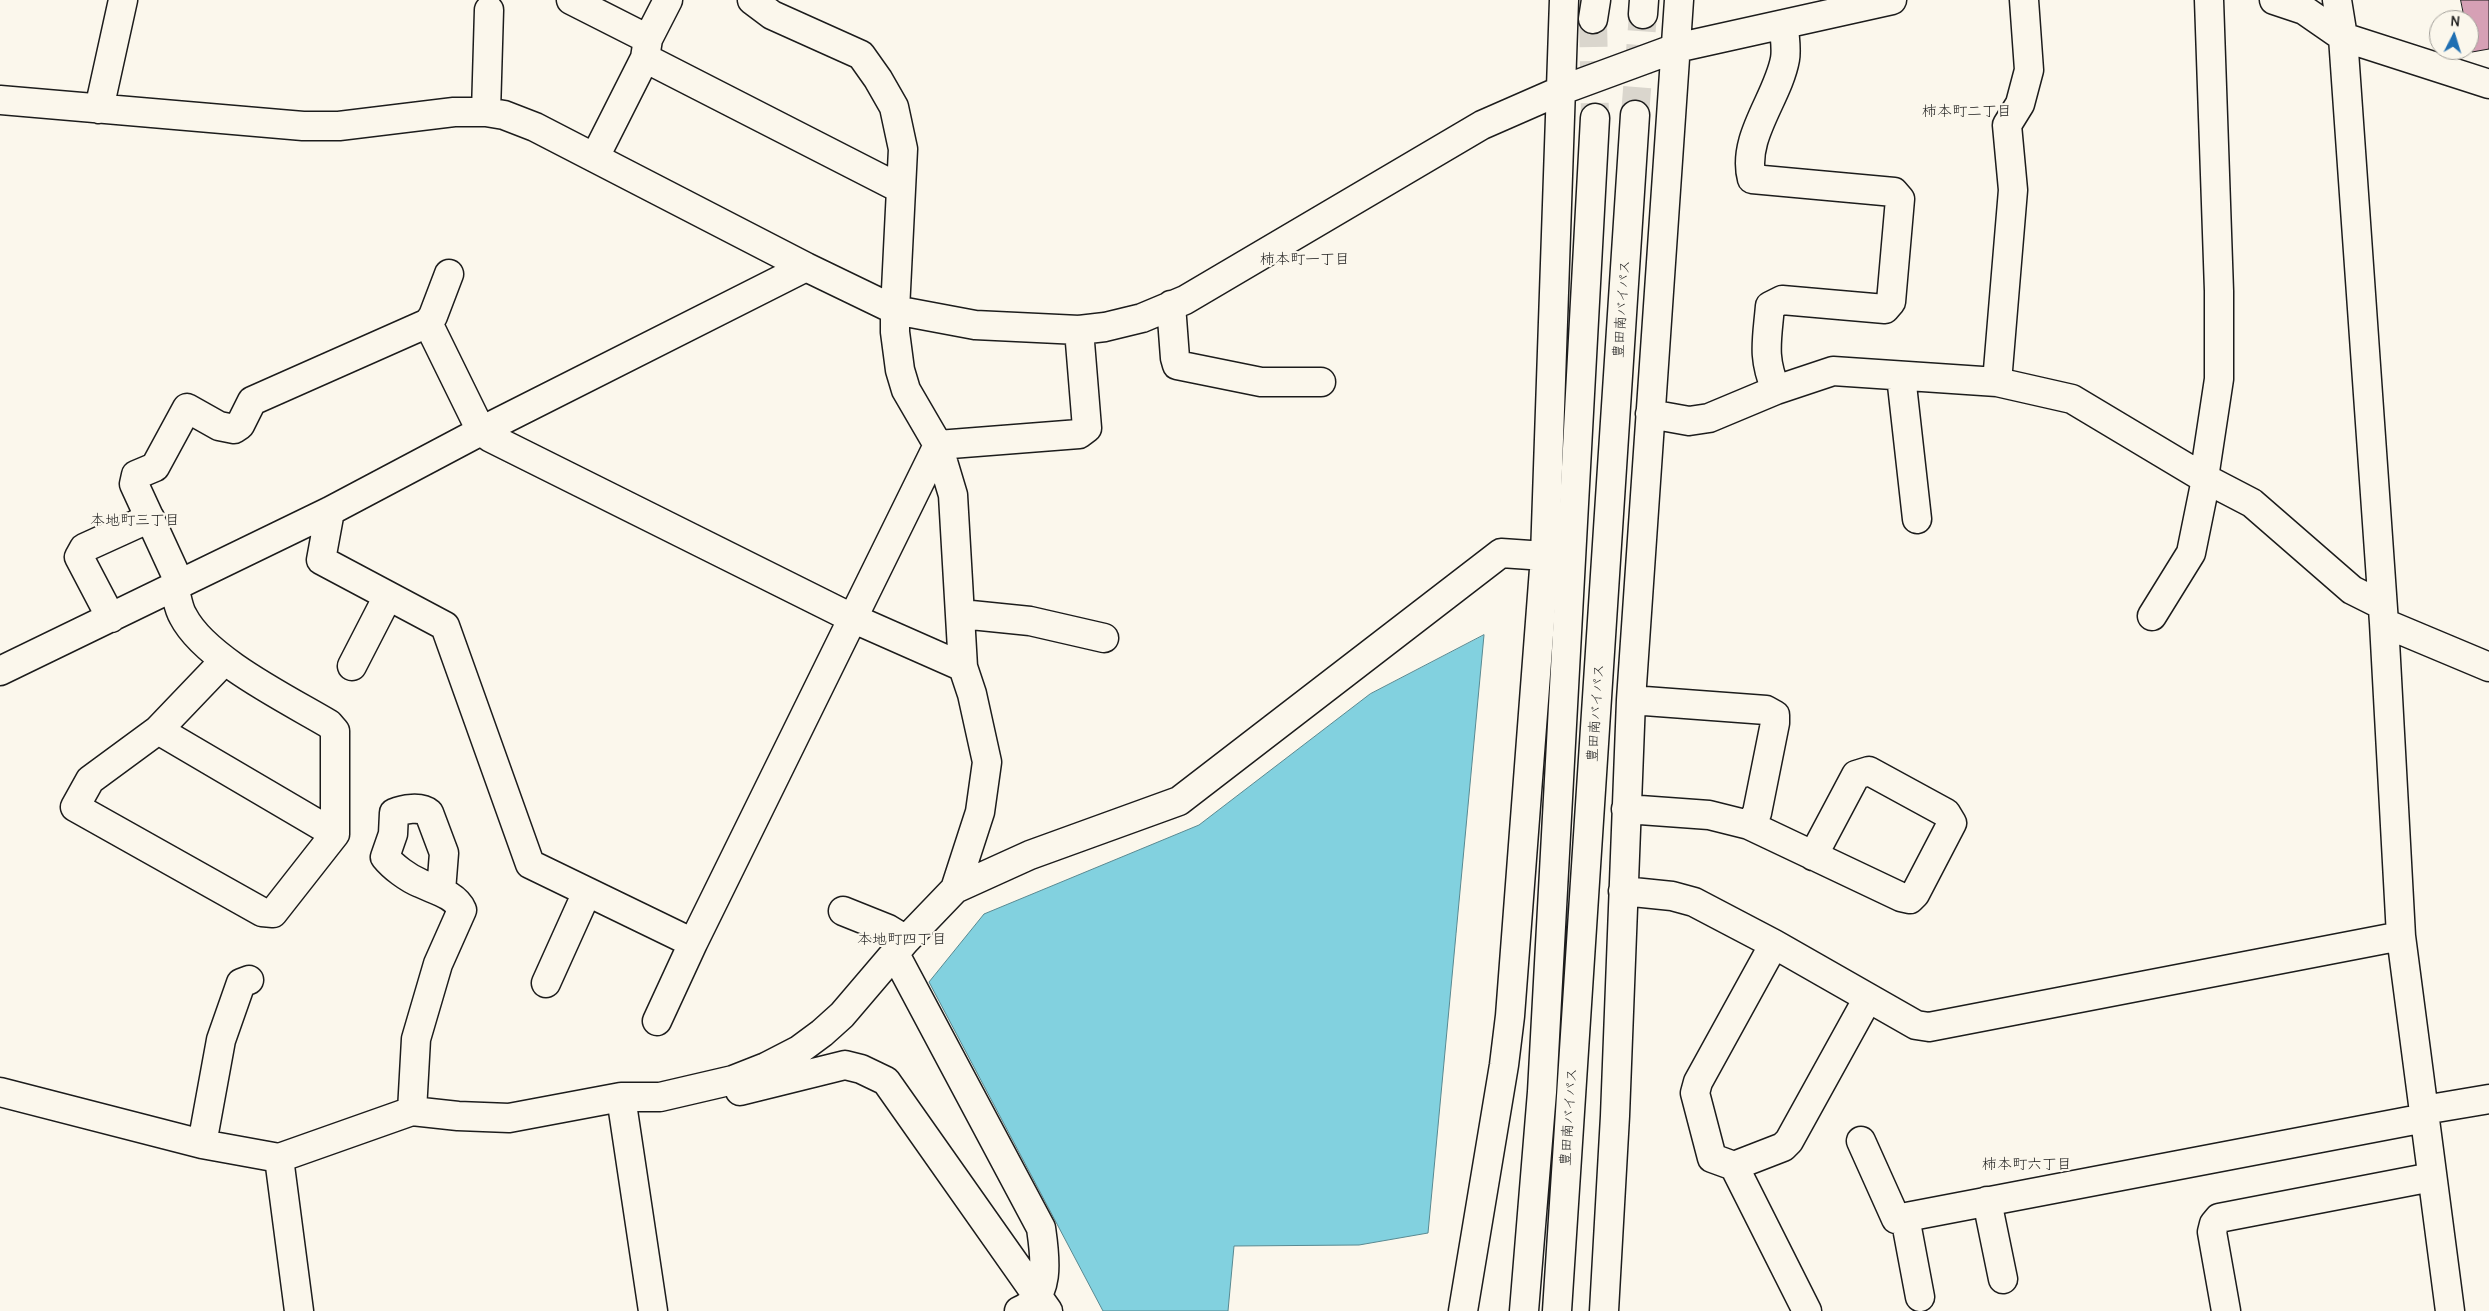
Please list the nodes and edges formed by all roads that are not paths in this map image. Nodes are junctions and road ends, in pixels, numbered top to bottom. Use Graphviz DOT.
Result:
graph roads {
  1 [pos="122,0"];
  2 [pos="571,0"];
  3 [pos="668,0"];
  4 [pos="752,0"];
  5 [pos="1564,0"];
  6 [pos="1679,0"];
  7 [pos="1892,0"];
  8 [pos="2024,0"];
  9 [pos="2209,0"];
  10 [pos="2274,0"];
  11 [pos="2337,0"];
  12 [pos="489,10"];
  13 [pos="1784,24"];
  14 [pos="2343,37"];
  15 [pos="1676,48"];
  16 [pos="647,49"];
  17 [pos="2489,84"];
  18 [pos="1562,90"];
  19 [pos="0,100"];
  20 [pos="99,109"];
  21 [pos="486,112"];
  22 [pos="1635,115"];
  23 [pos="1595,118"];
  24 [pos="595,157"];
  25 [pos="901,189"];
  26 [pos="806,267"];
  27 [pos="450,274"];
  28 [pos="1172,305"];
  29 [pos="895,310"];
  30 [pos="428,323"];
  31 [pos="1079,330"];
  32 [pos="1901,376"];
  33 [pos="1321,382"];
  34 [pos="1997,382"];
  35 [pos="1776,390"];
  36 [pos="1650,414"];
  37 [pos="481,431"];
  38 [pos="938,445"];
  39 [pos="2205,478"];
  40 [pos="330,511"];
  41 [pos="150,518"];
  42 [pos="1917,519"];
  43 [pos="1545,556"];
  44 [pos="177,586"];
  45 [pos="388,596"];
  46 [pos="961,614"];
  47 [pos="2383,614"];
  48 [pos="2152,616"];
  49 [pos="111,618"];
  50 [pos="852,618"];
  51 [pos="1104,638"];
  52 [pos="224,660"];
  53 [pos="352,666"];
  54 [pos="963,667"];
  55 [pos="2489,667"];
  56 [pos="0,671"];
  57 [pos="1631,700"];
  58 [pos="158,730"];
  59 [pos="1626,809"];
  60 [pos="1749,825"];
  61 [pos="335,834"];
  62 [pos="1813,856"];
  63 [pos="955,889"];
  64 [pos="441,891"];
  65 [pos="1623,891"];
  66 [pos="587,892"];
  67 [pos="843,911"];
  68 [pos="2401,936"];
  69 [pos="693,943"];
  70 [pos="1774,944"];
  71 [pos="900,947"];
  72 [pos="249,980"];
  73 [pos="546,983"];
  74 [pos="1868,998"];
  75 [pos="657,1021"];
  76 [pos="0,1092"];
  77 [pos="685,1092"];
  78 [pos="621,1097"];
  79 [pos="2489,1099"];
  80 [pos="412,1111"];
  81 [pos="2424,1114"];
  82 [pos="1861,1141"];
  83 [pos="202,1144"];
  84 [pos="279,1158"];
  85 [pos="1734,1166"];
  86 [pos="2432,1177"];
  87 [pos="1987,1201"];
  88 [pos="1905,1217"];
  89 [pos="2003,1279"];
  90 [pos="1920,1297"];
  91 [pos="1035,1306"];
  92 [pos="299,1311"];
  93 [pos="653,1311"];
  94 [pos="1463,1311"];
  95 [pos="1524,1311"];
  96 [pos="1557,1311"];
  97 [pos="1604,1311"];
  98 [pos="1807,1311"];
  99 [pos="2226,1311"];
  100 [pos="2450,1311"];
  1 -- 20 [label="main road"];
  2 -- 16 [label="main road"];
  3 -- 16 [label="main road"];
  4 -- 25 [label="main road"];
  5 -- 18 [label="main road"];
  6 -- 15 [label="main road"];
  7 -- 13 [label="main road"];
  8 -- 34 [label="main road"];
  9 -- 39 [label="main road"];
  10 -- 14 [label="main road"];
  11 -- 14 [label="main road"];
  12 -- 21 [label="main road"];
  13 -- 15 [label="main road"];
  13 -- 35 [label="main road"];
  14 -- 17 [label="main road"];
  14 -- 47 [label="main road"];
  15 -- 18 [label="main road"];
  15 -- 36 [label="main road"];
  16 -- 24 [label="main road"];
  16 -- 25 [label="main road"];
  18 -- 28 [label="main road"];
  18 -- 43 [label="main road"];
  19 -- 20 [label="main road"];
  20 -- 21 [label="main road"];
  21 -- 24 [label="main road"];
  22 -- 96 [label="main road, 豊田南バイパス"];
  23 -- 95 [label="main road, 豊田南バイパス"];
  24 -- 26 [label="main road"];
  25 -- 29 [label="main road"];
  26 -- 29 [label="main road"];
  26 -- 37 [label="main road"];
  27 -- 30 [label="main road"];
  28 -- 31 [label="main road"];
  28 -- 33 [label="main road"];
  29 -- 31 [label="main road"];
  29 -- 38 [label="main road"];
  30 -- 37 [label="main road"];
  30 -- 41 [label="main road"];
  31 -- 38 [label="main road"];
  32 -- 34 [label="main road"];
  32 -- 35 [label="main road"];
  32 -- 42 [label="main road"];
  34 -- 39 [label="main road"];
  35 -- 36 [label="main road"];
  36 -- 57 [label="main road"];
  37 -- 40 [label="main road"];
  37 -- 50 [label="main road"];
  38 -- 46 [label="main road"];
  38 -- 50 [label="main road"];
  39 -- 47 [label="main road"];
  39 -- 48 [label="main road"];
  40 -- 44 [label="main road"];
  40 -- 45 [label="main road"];
  41 -- 44 [label="main road"];
  41 -- 49 [label="main road"];
  43 -- 63 [label="main road"];
  43 -- 94 [label="main road"];
  44 -- 49 [label="main road"];
  44 -- 52 [label="main road"];
  45 -- 53 [label="main road"];
  45 -- 66 [label="main road"];
  46 -- 51 [label="main road"];
  46 -- 54 [label="main road"];
  47 -- 55 [label="main road"];
  47 -- 68 [label="main road"];
  49 -- 56 [label="main road"];
  50 -- 54 [label="main road"];
  50 -- 69 [label="main road"];
  52 -- 58 [label="main road"];
  52 -- 61 [label="main road"];
  54 -- 63 [label="main road"];
  57 -- 59 [label="main road"];
  57 -- 60 [label="main road"];
  58 -- 61 [label="main road"];
  58 -- 61 [label="main road"];
  59 -- 60 [label="main road"];
  59 -- 65 [label="main road"];
  60 -- 62 [label="main road"];
  62 -- 62 [label="main road"];
  63 -- 71 [label="main road"];
  64 -- 80 [label="main road"];
  65 -- 70 [label="main road"];
  65 -- 97 [label="main road"];
  66 -- 69 [label="main road"];
  66 -- 73 [label="main road"];
  67 -- 71 [label="main road"];
  68 -- 74 [label="main road"];
  68 -- 81 [label="main road"];
  69 -- 75 [label="main road"];
  70 -- 74 [label="main road"];
  70 -- 85 [label="main road"];
  71 -- 77 [label="main road"];
  71 -- 91 [label="main road"];
  72 -- 83 [label="main road"];
  74 -- 85 [label="main road"];
  76 -- 83 [label="main road"];
  77 -- 78 [label="main road"];
  77 -- 91 [label="main road"];
  78 -- 80 [label="main road"];
  78 -- 93 [label="main road"];
  79 -- 81 [label="main road"];
  80 -- 84 [label="main road"];
  81 -- 86 [label="main road"];
  81 -- 87 [label="main road"];
  82 -- 88 [label="main road"];
  83 -- 84 [label="main road"];
  84 -- 92 [label="main road"];
  85 -- 98 [label="main road"];
  86 -- 99 [label="main road"];
  86 -- 100 [label="main road"];
  87 -- 88 [label="main road"];
  87 -- 89 [label="main road"];
  88 -- 90 [label="main road"];
}
